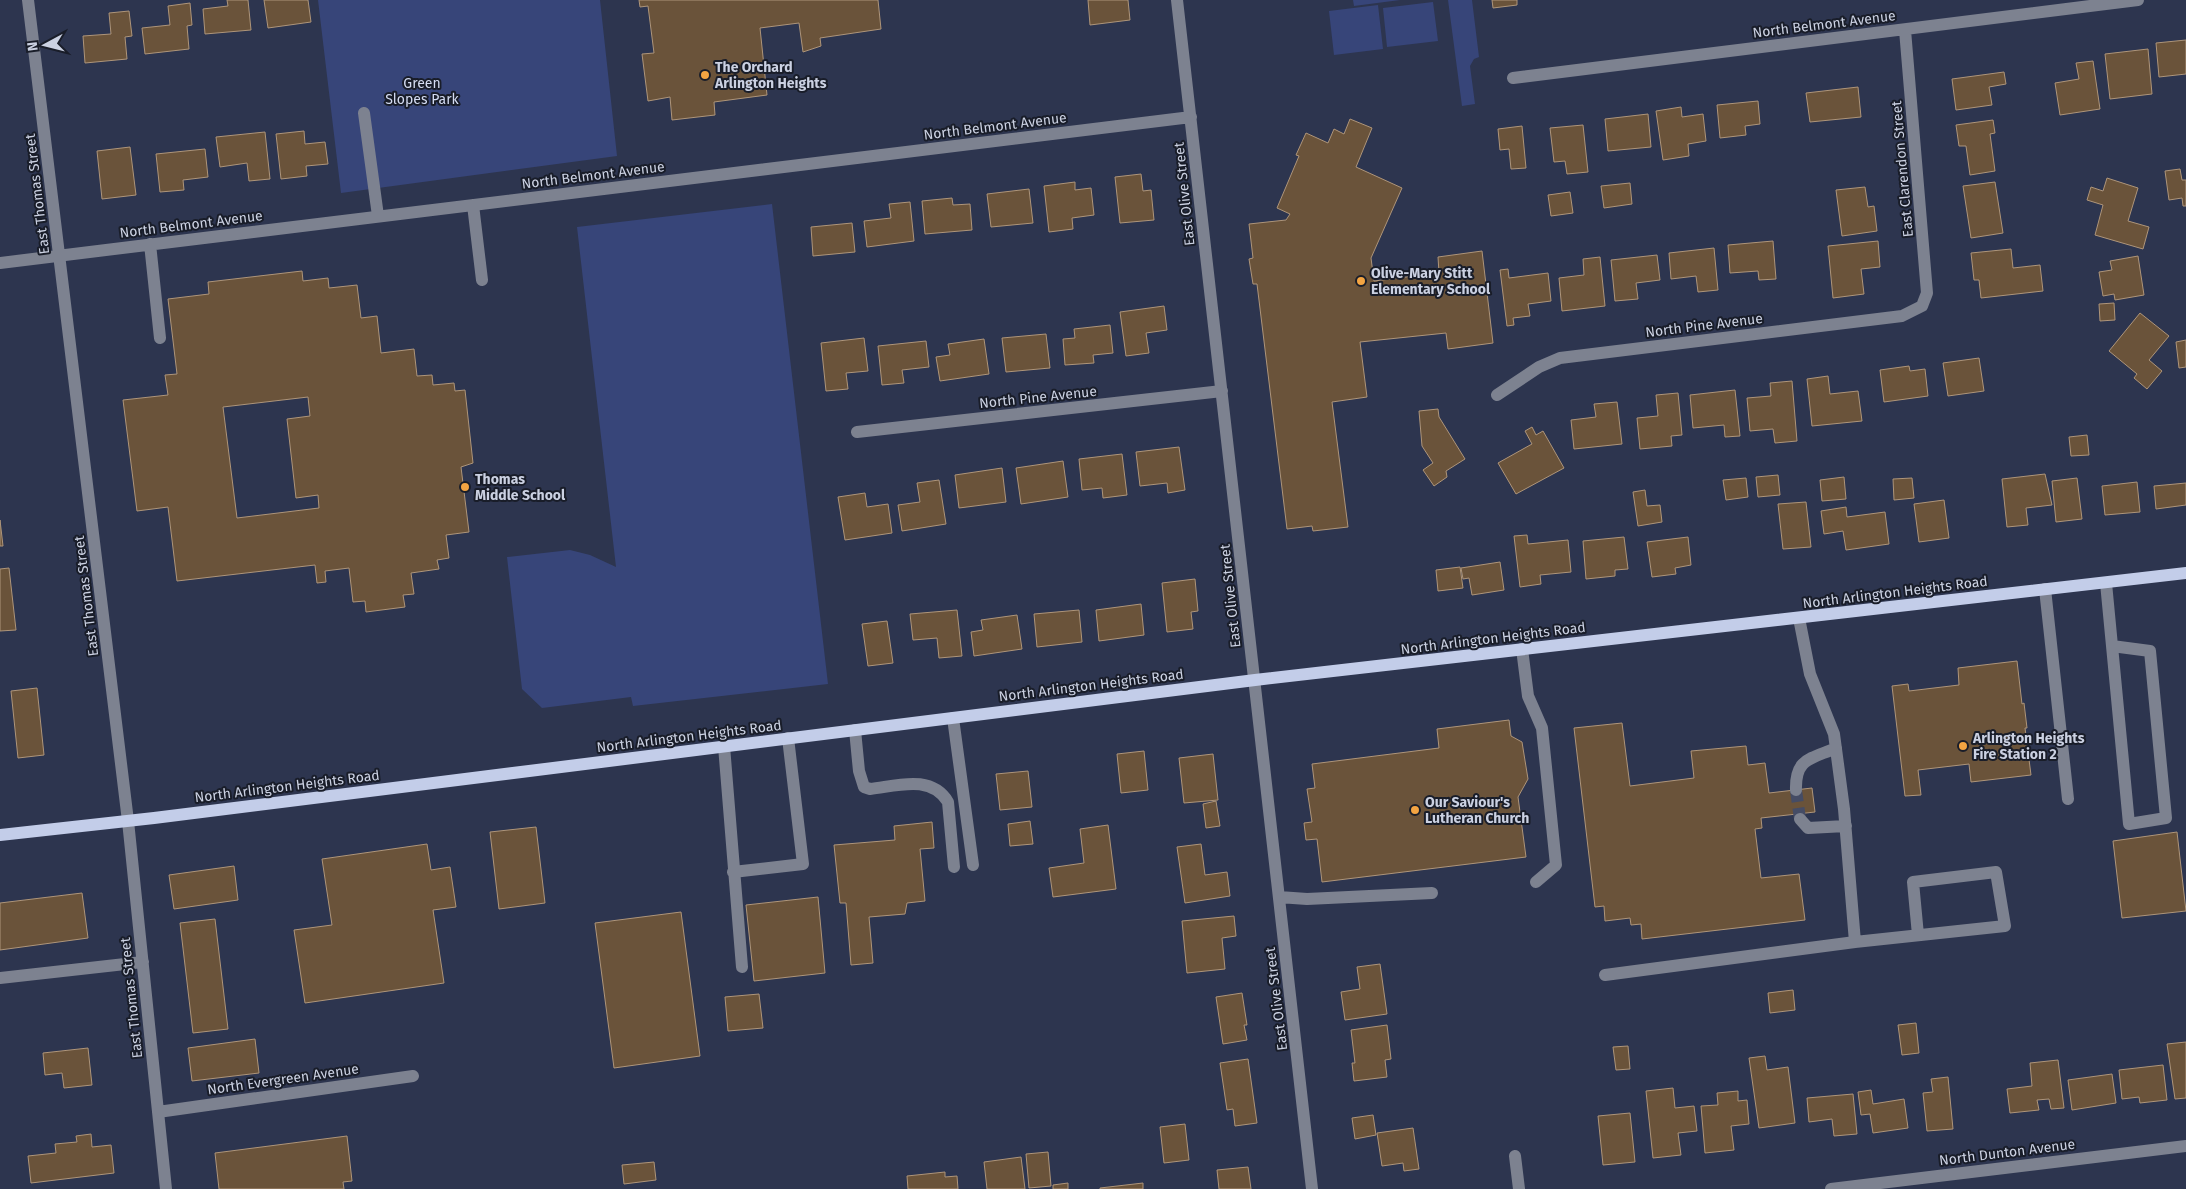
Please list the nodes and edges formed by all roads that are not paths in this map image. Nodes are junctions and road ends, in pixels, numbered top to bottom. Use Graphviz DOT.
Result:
graph roads {
  1 [pos="28,0"];
  2 [pos="1178,0"];
  3 [pos="2138,0"];
  4 [pos="1905,30"];
  5 [pos="1513,78"];
  6 [pos="364,113"];
  7 [pos="1191,117"];
  8 [pos="473,205"];
  9 [pos="378,216"];
  10 [pos="150,244"];
  11 [pos="60,256"];
  12 [pos="0,263"];
  13 [pos="482,280"];
  14 [pos="1922,306"];
  15 [pos="160,338"];
  16 [pos="1222,391"];
  17 [pos="1496,395"];
  18 [pos="857,432"];
  19 [pos="2186,574"];
  20 [pos="2106,582"];
  21 [pos="2045,590"];
  22 [pos="1799,618"];
  23 [pos="2112,646"];
  24 [pos="1522,649"];
  25 [pos="1255,680"];
  26 [pos="953,718"];
  27 [pos="854,730"];
  28 [pos="788,738"];
  29 [pos="724,746"];
  30 [pos="1836,748"];
  31 [pos="1796,790"];
  32 [pos="2068,799"];
  33 [pos="1800,819"];
  34 [pos="128,821"];
  35 [pos="1846,826"];
  36 [pos="0,835"];
  37 [pos="973,865"];
  38 [pos="954,867"];
  39 [pos="733,872"];
  40 [pos="1536,882"];
  41 [pos="1432,893"];
  42 [pos="1279,897"];
  43 [pos="1918,935"];
  44 [pos="1855,942"];
  45 [pos="143,962"];
  46 [pos="742,968"];
  47 [pos="1605,975"];
  48 [pos="0,978"];
  49 [pos="413,1076"];
  50 [pos="158,1112"];
  51 [pos="2186,1146"];
  52 [pos="1515,1156"];
  53 [pos="166,1189"];
  54 [pos="1312,1189"];
  55 [pos="1519,1189"];
  56 [pos="1832,1189"];
  1 -- 11 [label="street, East Thomas Street"];
  2 -- 7 [label="street, East Olive Street"];
  3 -- 4 [label="street, North Belmont Avenue"];
  4 -- 5 [label="street, North Belmont Avenue"];
  4 -- 14 [label="street, East Clarendon Street"];
  6 -- 9 [label="street"];
  7 -- 8 [label="street, North Belmont Avenue"];
  7 -- 16 [label="street, East Olive Street"];
  8 -- 9 [label="street, North Belmont Avenue"];
  8 -- 13 [label="street"];
  9 -- 10 [label="street, North Belmont Avenue"];
  10 -- 11 [label="street, North Belmont Avenue"];
  10 -- 15 [label="street"];
  11 -- 12 [label="street, North Belmont Avenue"];
  11 -- 34 [label="street, East Thomas Street"];
  14 -- 17 [label="street, North Pine Avenue"];
  16 -- 18 [label="street, North Pine Avenue"];
  16 -- 25 [label="street, East Olive Street"];
  19 -- 20 [label="main road, North Arlington Heights Road"];
  20 -- 21 [label="main road, North Arlington Heights Road"];
  20 -- 23 [label="street"];
  21 -- 22 [label="main road, North Arlington Heights Road"];
  21 -- 32 [label="street"];
  22 -- 24 [label="main road, North Arlington Heights Road"];
  22 -- 30 [label="street"];
  23 -- 23 [label="street"];
  24 -- 25 [label="main road, North Arlington Heights Road"];
  24 -- 40 [label="street"];
  25 -- 26 [label="main road, North Arlington Heights Road"];
  25 -- 42 [label="street, East Olive Street"];
  26 -- 27 [label="main road, North Arlington Heights Road"];
  26 -- 37 [label="street"];
  27 -- 28 [label="main road, North Arlington Heights Road"];
  27 -- 38 [label="street"];
  28 -- 29 [label="main road, North Arlington Heights Road"];
  28 -- 39 [label="street"];
  29 -- 34 [label="main road, North Arlington Heights Road"];
  29 -- 39 [label="street"];
  30 -- 31 [label="street"];
  30 -- 35 [label="street"];
  33 -- 35 [label="street"];
  34 -- 36 [label="main road, North Arlington Heights Road"];
  34 -- 45 [label="street, East Thomas Street"];
  35 -- 44 [label="street"];
  39 -- 46 [label="street"];
  41 -- 42 [label="street"];
  42 -- 54 [label="street, East Olive Street"];
  43 -- 43 [label="street"];
  43 -- 44 [label="street"];
  44 -- 47 [label="street"];
  45 -- 48 [label="street"];
  45 -- 50 [label="street, East Thomas Street"];
  49 -- 50 [label="street, North Evergreen Avenue"];
  50 -- 53 [label="street, East Thomas Street"];
  51 -- 56 [label="street, North Dunton Avenue"];
  52 -- 55 [label="street"];
}
